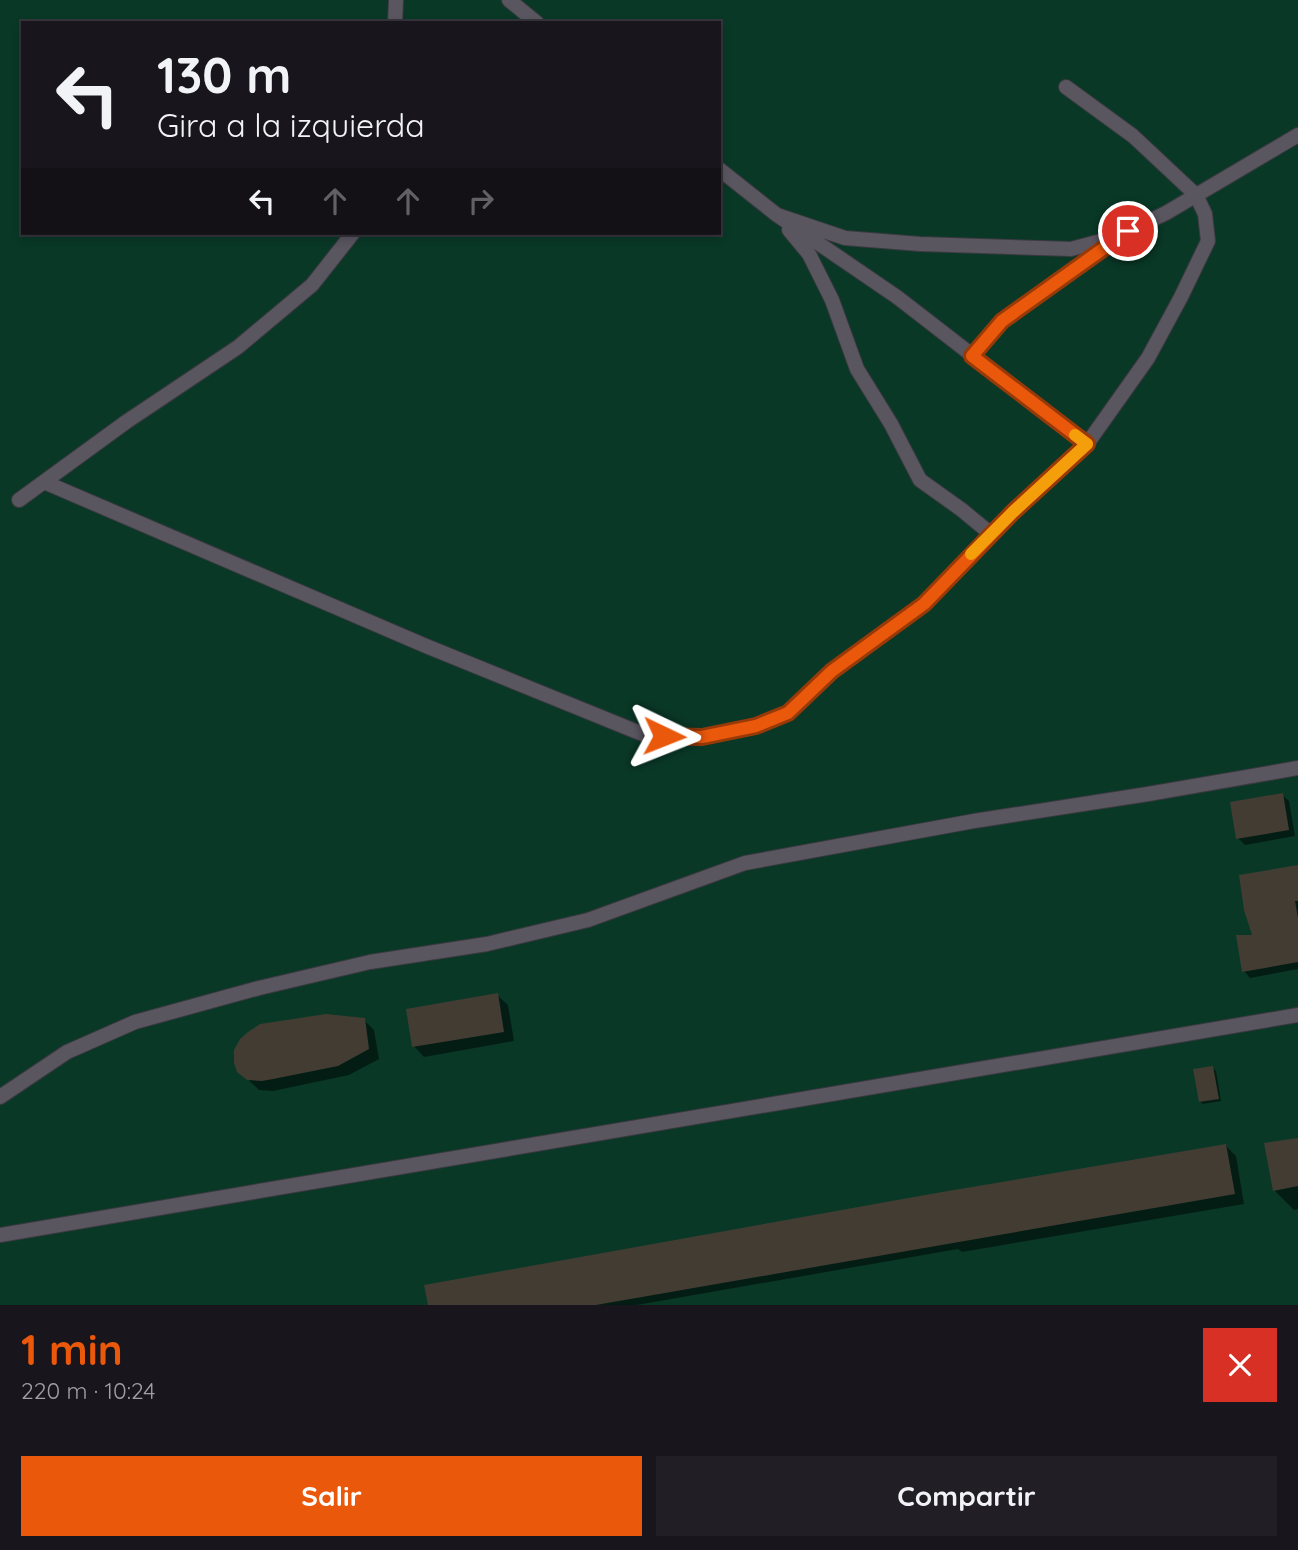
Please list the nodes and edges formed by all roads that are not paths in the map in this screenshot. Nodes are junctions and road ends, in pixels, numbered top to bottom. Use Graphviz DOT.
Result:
graph roads {
  1 [pos="396,0"];
  2 [pos="509,0"];
  3 [pos="395,21"];
  4 [pos="535,21"];
  5 [pos="1066,87"];
  6 [pos="1298,135"];
  7 [pos="721,171"];
  8 [pos="1196,195"];
  9 [pos="777,215"];
  10 [pos="1128,231"];
  11 [pos="351,235"];
  12 [pos="972,356"];
  13 [pos="1087,444"];
  14 [pos="44,482"];
  15 [pos="19,500"];
  16 [pos="991,534"];
  17 [pos="1298,768"];
  18 [pos="1298,1014"];
  19 [pos="0,1097"];
  20 [pos="0,1235"];
  1 -- 3 [label="lane"];
  2 -- 4 [label="lane"];
  5 -- 8 [label="lane"];
  6 -- 8 [label="lane"];
  7 -- 9 [label="lane"];
  8 -- 10 [label="lane"];
  8 -- 13 [label="lane"];
  9 -- 10 [label="lane"];
  9 -- 12 [label="lane"];
  9 -- 16 [label="lane"];
  10 -- 12 [label="lane"];
  11 -- 14 [label="lane"];
  12 -- 13 [label="lane"];
  13 -- 16 [label="lane"];
  14 -- 15 [label="lane"];
  14 -- 16 [label="lane"];
  17 -- 19 [label="lane"];
  18 -- 20 [label="lane"];
}
